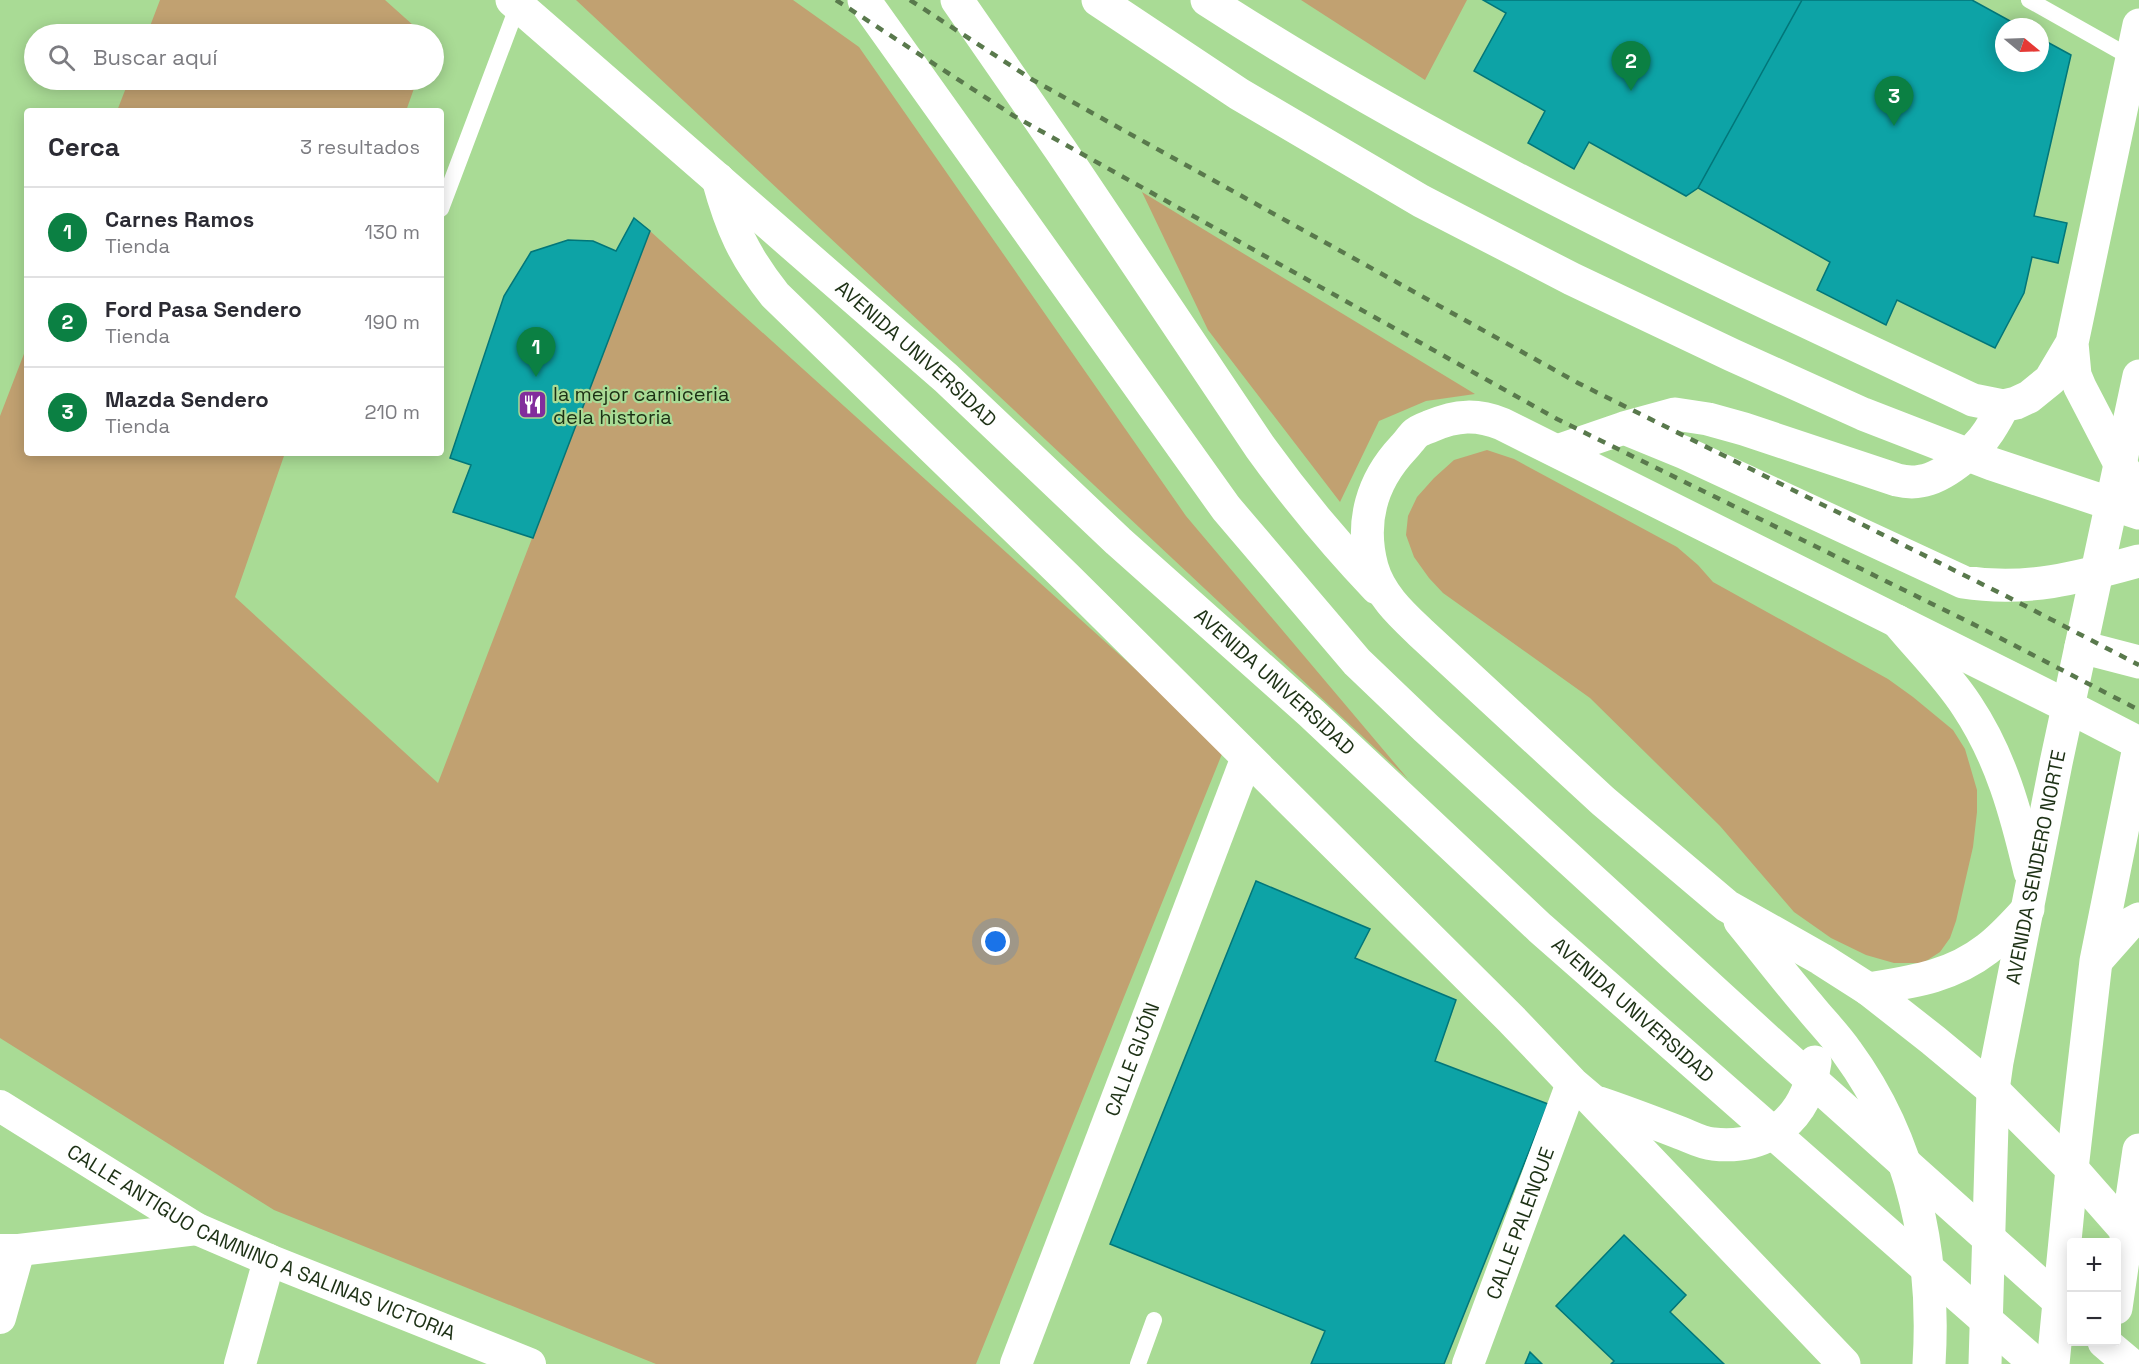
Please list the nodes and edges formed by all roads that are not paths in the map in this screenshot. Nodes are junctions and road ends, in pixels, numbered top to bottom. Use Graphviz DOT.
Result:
graph roads {
  1 [pos="864,0"];
  2 [pos="957,0"];
  3 [pos="1098,0"];
  4 [pos="1207,0"];
  5 [pos="2029,0"];
  6 [pos="515,3"];
  7 [pos="2139,25"];
  8 [pos="2132,58"];
  9 [pos="718,179"];
  10 [pos="444,201"];
  11 [pos="2072,343"];
  12 [pos="2139,376"];
  13 [pos="2003,406"];
  14 [pos="1624,428"];
  15 [pos="1557,451"];
  16 [pos="2120,464"];
  17 [pos="2139,492"];
  18 [pos="2139,513"];
  19 [pos="2139,561"];
  20 [pos="2097,573"];
  21 [pos="1392,604"];
  22 [pos="1897,621"];
  23 [pos="2081,647"];
  24 [pos="2139,662"];
  25 [pos="2069,707"];
  26 [pos="2139,745"];
  27 [pos="1247,757"];
  28 [pos="2030,895"];
  29 [pos="1727,906"];
  30 [pos="2139,919"];
  31 [pos="2096,961"];
  32 [pos="1868,989"];
  33 [pos="1808,1006"];
  34 [pos="1993,1090"];
  35 [pos="1582,1091"];
  36 [pos="0,1106"];
  37 [pos="2139,1150"];
  38 [pos="2072,1169"];
  39 [pos="197,1229"];
  40 [pos="2133,1238"];
  41 [pos="9,1250"];
  42 [pos="269,1260"];
  43 [pos="2120,1292"];
  44 [pos="2067,1309"];
  45 [pos="0,1318"];
  46 [pos="1154,1320"];
  47 [pos="2110,1346"];
  48 [pos="2111,1346"];
  49 [pos="512,1360"];
  50 [pos="1839,1360"];
  51 [pos="240,1364"];
  52 [pos="1016,1364"];
  53 [pos="1138,1364"];
  54 [pos="1468,1364"];
  55 [pos="1929,1364"];
  56 [pos="1985,1364"];
  57 [pos="2036,1364"];
  58 [pos="2053,1364"];
  59 [pos="2108,1364"];
  60 [pos="2130,1364"];
  1 -- 44 [label="main road"];
  2 -- 21 [label="main road"];
  3 -- 18 [label="main road"];
  4 -- 13 [label="main road"];
  5 -- 8 [label="lane"];
  6 -- 9 [label="main road, AVENIDA UNIVERSIDAD"];
  6 -- 10 [label="lane"];
  7 -- 8 [label="main road"];
  8 -- 11 [label="main road"];
  9 -- 27 [label="main road"];
  9 -- 57 [label="main road, AVENIDA UNIVERSIDAD"];
  11 -- 13 [label="main road"];
  11 -- 16 [label="main road"];
  12 -- 16 [label="main road, AVENIDA SENDERO NORTE"];
  13 -- 14 [label="main road"];
  14 -- 15 [label="main road"];
  14 -- 20 [label="main road"];
  15 -- 21 [label="main road"];
  15 -- 22 [label="main road"];
  16 -- 17 [label="main road"];
  16 -- 20 [label="main road, AVENIDA SENDERO NORTE"];
  19 -- 20 [label="main road"];
  20 -- 23 [label="main road, AVENIDA SENDERO NORTE"];
  21 -- 29 [label="main road"];
  22 -- 25 [label="main road"];
  22 -- 28 [label="main road"];
  23 -- 24 [label="main road"];
  23 -- 25 [label="main road, AVENIDA SENDERO NORTE"];
  25 -- 26 [label="main road"];
  25 -- 28 [label="main road, AVENIDA SENDERO NORTE"];
  26 -- 31 [label="main road"];
  27 -- 35 [label="main road"];
  27 -- 52 [label="street, CALLE GIJÓN"];
  28 -- 32 [label="main road"];
  28 -- 34 [label="main road, AVENIDA SENDERO NORTE"];
  29 -- 32 [label="main road"];
  29 -- 33 [label="main road"];
  30 -- 31 [label="main road"];
  31 -- 38 [label="main road"];
  32 -- 34 [label="main road"];
  33 -- 35 [label="main road"];
  33 -- 55 [label="main road"];
  34 -- 38 [label="main road"];
  34 -- 56 [label="main road, AVENIDA SENDERO NORTE"];
  35 -- 50 [label="main road"];
  35 -- 54 [label="street, CALLE PALENQUE"];
  36 -- 39 [label="street, CALLE ANTIGUO CAMNINO A SALINAS VICTORIA"];
  37 -- 40 [label="main road"];
  38 -- 40 [label="main road"];
  38 -- 58 [label="main road"];
  39 -- 41 [label="street"];
  39 -- 42 [label="street, CALLE ANTIGUO CAMNINO A SALINAS VICTORIA"];
  40 -- 43 [label="main road"];
  41 -- 45 [label="street"];
  42 -- 49 [label="street, CALLE ANTIGUO CAMNINO A SALINAS VICTORIA"];
  42 -- 51 [label="street"];
  46 -- 53 [label="lane"];
  47 -- 60 [label="main road"];
  48 -- 59 [label="main road"];
}
